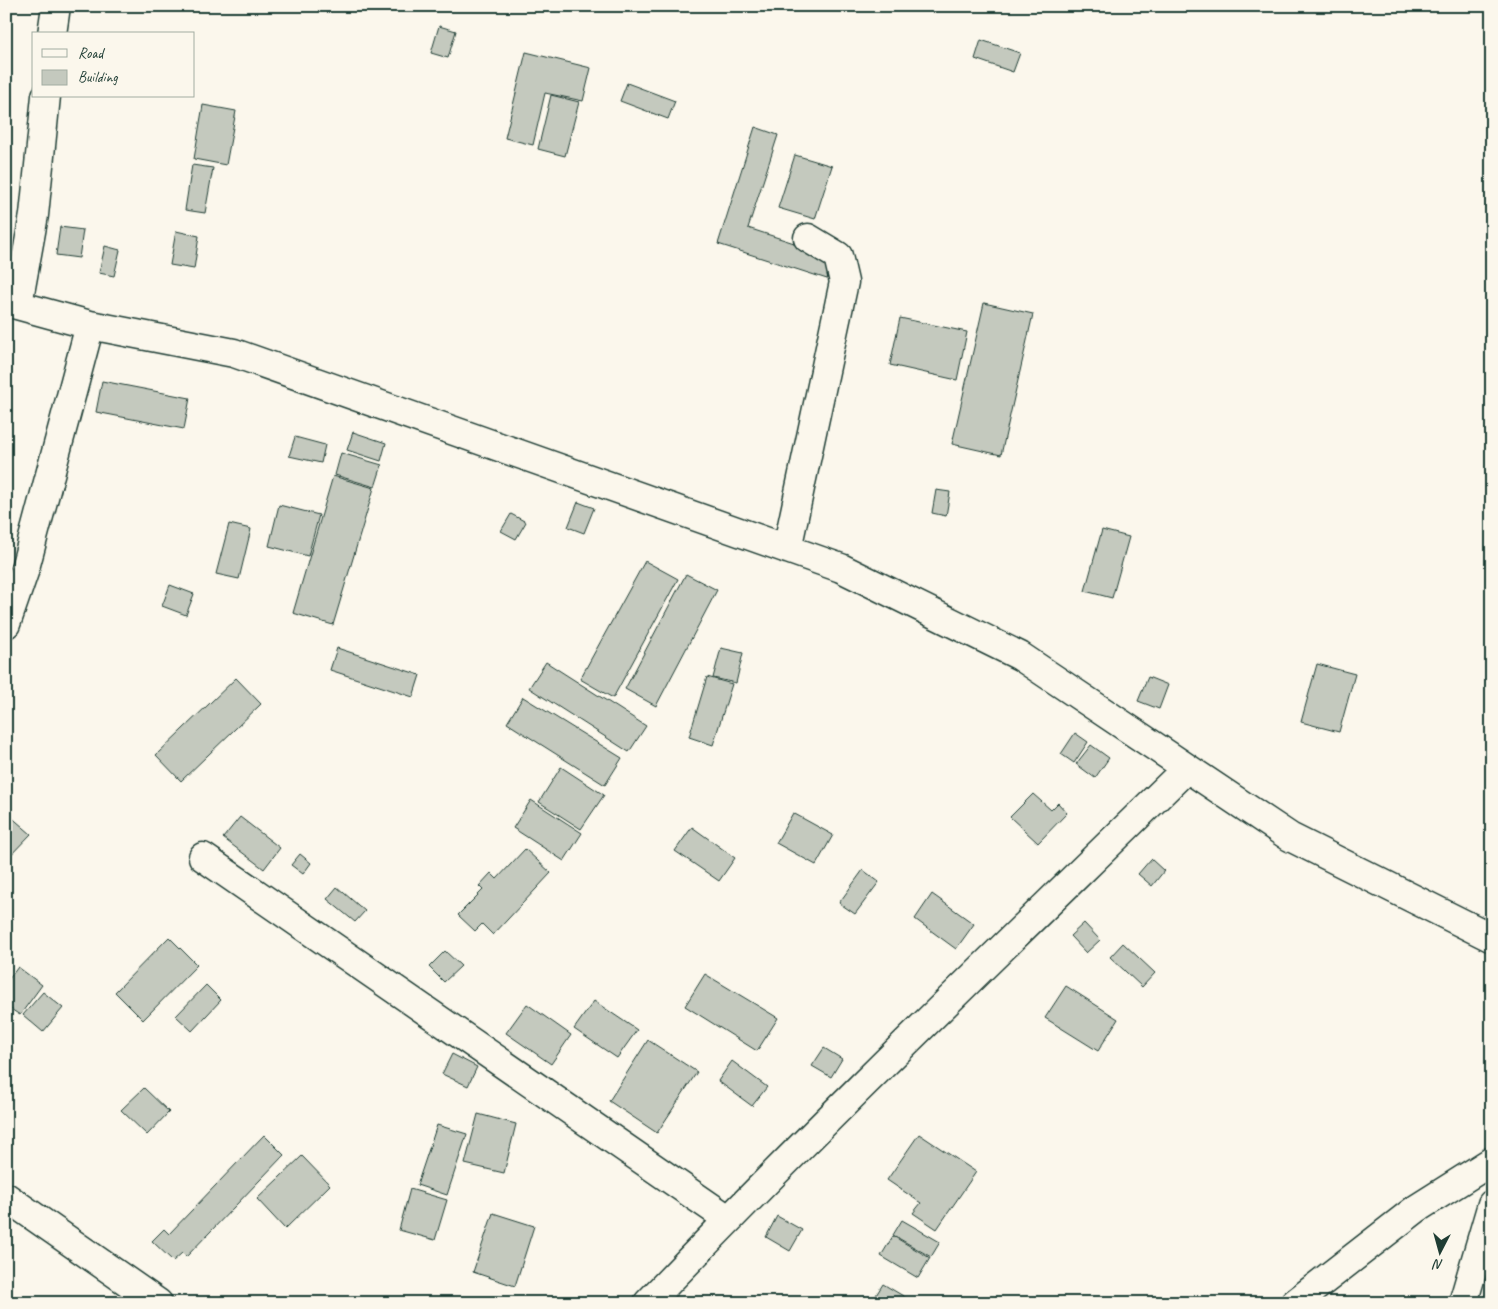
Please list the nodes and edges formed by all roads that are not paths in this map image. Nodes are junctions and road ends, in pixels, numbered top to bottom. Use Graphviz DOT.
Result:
graph roads {
  1 [pos="56,6"];
  2 [pos="52,32"];
  3 [pos="46,98"];
  4 [pos="808,238"];
  5 [pos="12,303"];
  6 [pos="90,325"];
  7 [pos="787,549"];
  8 [pos="6,624"];
  9 [pos="1187,768"];
  10 [pos="203,857"];
  11 [pos="1492,938"];
  12 [pos="1492,1161"];
  13 [pos="6,1197"];
  14 [pos="1492,1204"];
  15 [pos="728,1220"];
  16 [pos="158,1303"];
  17 [pos="648,1303"];
  18 [pos="1295,1303"];
  19 [pos="1462,1303"];
  1 -- 2 [label="street"];
  3 -- 5 [label="street"];
  4 -- 7 [label="street"];
  5 -- 6 [label="street"];
  6 -- 7 [label="street"];
  6 -- 8 [label="street"];
  7 -- 9 [label="street"];
  9 -- 11 [label="street"];
  9 -- 15 [label="street"];
  10 -- 15 [label="street"];
  12 -- 18 [label="street"];
  13 -- 16 [label="street"];
  14 -- 19 [label="street"];
  15 -- 17 [label="street"];
}
